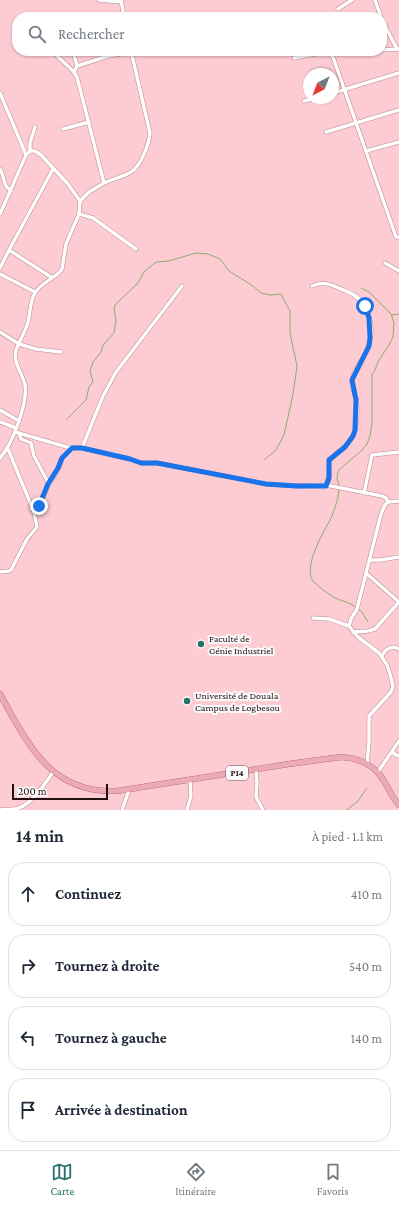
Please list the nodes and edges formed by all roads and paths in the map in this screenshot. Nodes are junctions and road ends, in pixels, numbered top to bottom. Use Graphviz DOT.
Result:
graph roads {
  1 [pos="100,0"];
  2 [pos="352,0"];
  3 [pos="375,0"];
  4 [pos="121,1"];
  5 [pos="338,9"];
  6 [pos="123,12"];
  7 [pos="380,12"];
  8 [pos="387,33"];
  9 [pos="398,49"];
  10 [pos="387,50"];
  11 [pos="57,56"];
  12 [pos="74,56"];
  13 [pos="108,56"];
  14 [pos="132,56"];
  15 [pos="304,56"];
  16 [pos="332,56"];
  17 [pos="294,58"];
  18 [pos="77,66"];
  19 [pos="74,72"];
  20 [pos="399,73"];
  21 [pos="344,90"];
  22 [pos="339,91"];
  23 [pos="0,93"];
  24 [pos="399,110"];
  25 [pos="89,122"];
  26 [pos="356,123"];
  27 [pos="35,127"];
  28 [pos="62,129"];
  29 [pos="326,132"];
  30 [pos="399,142"];
  31 [pos="30,151"];
  32 [pos="366,151"];
  33 [pos="26,155"];
  34 [pos="0,169"];
  35 [pos="53,169"];
  36 [pos="104,183"];
  37 [pos="11,190"];
  38 [pos="80,201"];
  39 [pos="0,214"];
  40 [pos="79,214"];
  41 [pos="399,237"];
  42 [pos="136,249"];
  43 [pos="9,250"];
  44 [pos="385,262"];
  45 [pos="0,268"];
  46 [pos="399,271"];
  47 [pos="0,274"];
  48 [pos="51,277"];
  49 [pos="182,286"];
  50 [pos="312,286"];
  51 [pos="35,292"];
  52 [pos="0,332"];
  53 [pos="19,344"];
  54 [pos="61,352"];
  55 [pos="0,410"];
  56 [pos="19,421"];
  57 [pos="0,422"];
  58 [pos="16,431"];
  59 [pos="72,448"];
  60 [pos="82,448"];
  61 [pos="8,449"];
  62 [pos="399,452"];
  63 [pos="0,458"];
  64 [pos="48,484"];
  65 [pos="326,486"];
  66 [pos="364,492"];
  67 [pos="399,501"];
  68 [pos="388,502"];
  69 [pos="34,512"];
  70 [pos="399,557"];
  71 [pos="370,560"];
  72 [pos="0,572"];
  73 [pos="366,573"];
  74 [pos="313,618"];
  75 [pos="349,626"];
  76 [pos="353,632"];
  77 [pos="399,649"];
  78 [pos="382,656"];
  79 [pos="0,694"];
  80 [pos="399,741"];
  81 [pos="392,752"];
  82 [pos="399,756"];
  83 [pos="367,764"];
  84 [pos="256,770"];
  85 [pos="54,771"];
  86 [pos="378,772"];
  87 [pos="190,780"];
  88 [pos="129,790"];
  89 [pos="399,805"];
  90 [pos="0,810"];
  91 [pos="122,810"];
  92 [pos="187,810"];
  93 [pos="263,810"];
  1 -- 4 [label="street"];
  2 -- 5 [label="street"];
  3 -- 7 [label="street"];
  4 -- 6 [label="street"];
  8 -- 9 [label="street"];
  9 -- 10 [label="street"];
  11 -- 19 [label="street"];
  12 -- 18 [label="street"];
  13 -- 18 [label="street"];
  14 -- 36 [label="street"];
  15 -- 17 [label="street"];
  16 -- 21 [label="street"];
  18 -- 19 [label="street"];
  19 -- 25 [label="street"];
  20 -- 21 [label="street"];
  21 -- 22 [label="street"];
  21 -- 26 [label="street"];
  23 -- 33 [label="street"];
  24 -- 26 [label="street"];
  25 -- 28 [label="street"];
  25 -- 36 [label="street"];
  26 -- 29 [label="street"];
  26 -- 32 [label="street"];
  27 -- 31 [label="street"];
  30 -- 32 [label="street"];
  31 -- 33 [label="street"];
  31 -- 35 [label="street"];
  32 -- 41 [label="street"];
  33 -- 37 [label="street"];
  34 -- 37 [label="street"];
  35 -- 38 [label="street"];
  35 -- 43 [label="street"];
  36 -- 38 [label="street"];
  37 -- 39 [label="street"];
  38 -- 40 [label="street"];
  40 -- 42 [label="street"];
  40 -- 48 [label="street"];
  43 -- 45 [label="street"];
  43 -- 48 [label="street"];
  44 -- 46 [label="street"];
  47 -- 51 [label="street"];
  48 -- 51 [label="street"];
  49 -- 60 [label="street"];
  50 -- 65 [label="street"];
  51 -- 53 [label="street"];
  52 -- 53 [label="street"];
  53 -- 54 [label="street"];
  53 -- 56 [label="street"];
  55 -- 56 [label="street"];
  56 -- 58 [label="street"];
  57 -- 58 [label="street"];
  58 -- 59 [label="street"];
  58 -- 61 [label="street"];
  58 -- 64 [label="street"];
  59 -- 60 [label="street"];
  59 -- 64 [label="street"];
  60 -- 65 [label="street"];
  61 -- 63 [label="street"];
  61 -- 69 [label="street"];
  62 -- 66 [label="street"];
  64 -- 69 [label="street"];
  65 -- 66 [label="street"];
  66 -- 68 [label="street"];
  67 -- 68 [label="street"];
  68 -- 71 [label="street"];
  69 -- 72 [label="street"];
  70 -- 71 [label="street"];
  71 -- 73 [label="street"];
  73 -- 75 [label="street"];
  73 -- 76 [label="street"];
  74 -- 75 [label="street"];
  75 -- 76 [label="street"];
  76 -- 78 [label="street"];
  77 -- 78 [label="street"];
  78 -- 83 [label="street"];
  79 -- 85 [label="main road, P14"];
  80 -- 81 [label="street"];
  81 -- 82 [label="street"];
  81 -- 86 [label="street"];
  83 -- 84 [label="main road, P14"];
  83 -- 86 [label="main road, P14"];
  84 -- 87 [label="main road, P14"];
  84 -- 93 [label="street"];
  85 -- 88 [label="main road, P14"];
  85 -- 90 [label="street"];
  86 -- 89 [label="main road, P14"];
  87 -- 88 [label="main road, P14"];
  87 -- 92 [label="street"];
  88 -- 91 [label="street"];
}
